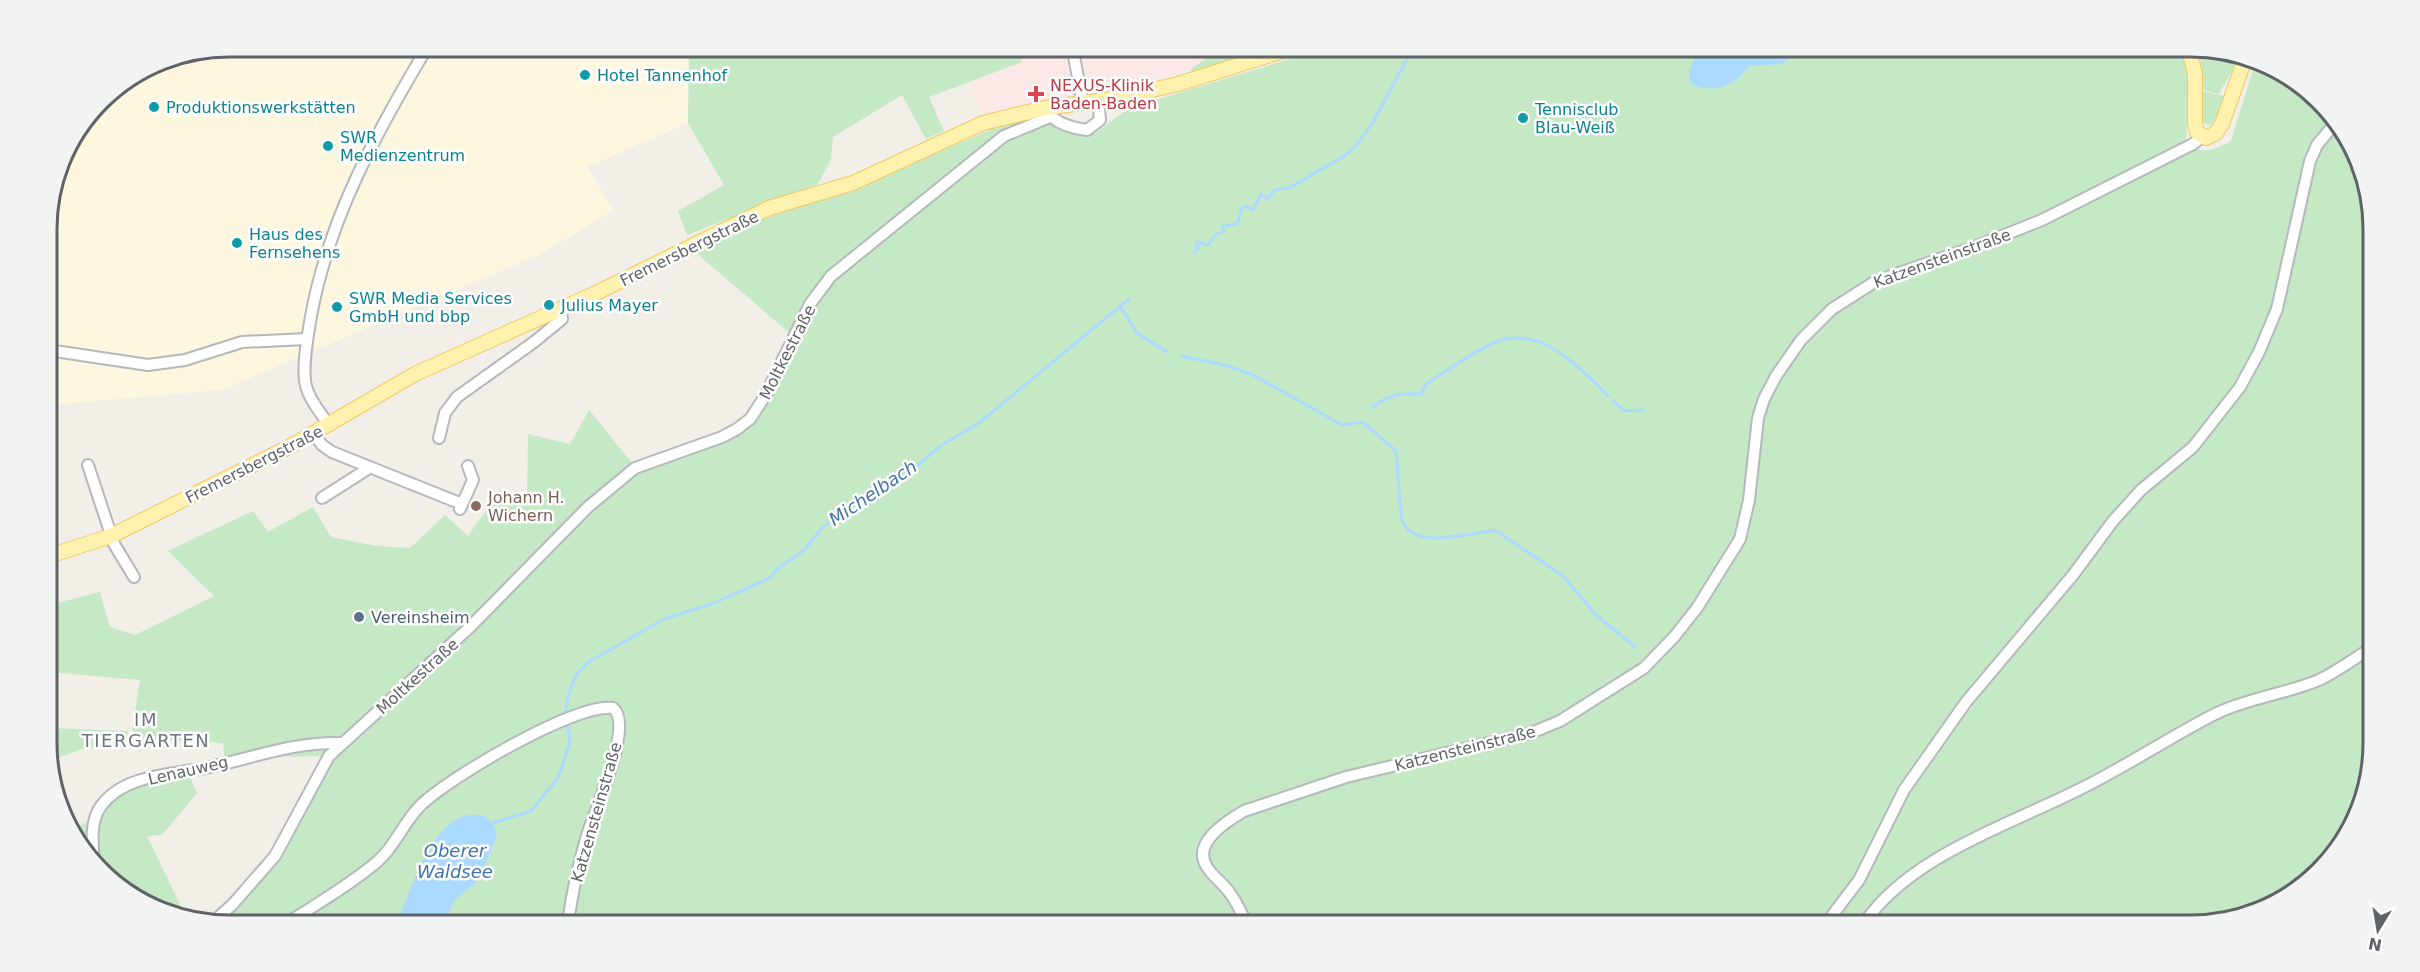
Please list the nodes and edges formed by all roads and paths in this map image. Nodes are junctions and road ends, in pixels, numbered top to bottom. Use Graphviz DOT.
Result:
graph roads {
  1 [pos="422,57"];
  2 [pos="1074,57"];
  3 [pos="1264,57"];
  4 [pos="2191,57"];
  5 [pos="2243,65"];
  6 [pos="1098,100"];
  7 [pos="1083,103"];
  8 [pos="1048,112"];
  9 [pos="2331,129"];
  10 [pos="2202,137"];
  11 [pos="561,309"];
  12 [pos="307,339"];
  13 [pos="57,351"];
  14 [pos="329,425"];
  15 [pos="314,434"];
  16 [pos="440,438"];
  17 [pos="88,465"];
  18 [pos="468,466"];
  19 [pos="369,468"];
  20 [pos="322,498"];
  21 [pos="111,536"];
  22 [pos="57,553"];
  23 [pos="134,577"];
  24 [pos="2363,653"];
  25 [pos="341,743"];
  26 [pos="94,850"];
  27 [pos="221,915"];
  28 [pos="300,915"];
  29 [pos="570,915"];
  30 [pos="1242,915"];
  31 [pos="1833,915"];
  32 [pos="1870,915"];
  1 -- 12 [label="street"];
  2 -- 7 [label="street"];
  3 -- 6 [label="main road, Fremersbergstraße"];
  4 -- 10 [label="main road"];
  5 -- 10 [label="main road"];
  6 -- 7 [label="main road, Fremersbergstraße"];
  6 -- 8 [label="street"];
  7 -- 8 [label="main road, Fremersbergstraße"];
  8 -- 11 [label="main road, Fremersbergstraße"];
  8 -- 25 [label="street, Moltkestraße"];
  9 -- 31 [label="street"];
  10 -- 30 [label="street, Katzensteinstraße"];
  11 -- 14 [label="main road, Fremersbergstraße"];
  11 -- 16 [label="street"];
  12 -- 13 [label="street"];
  12 -- 14 [label="street"];
  14 -- 15 [label="main road, Fremersbergstraße"];
  15 -- 19 [label="street"];
  15 -- 21 [label="main road, Fremersbergstraße"];
  17 -- 21 [label="street"];
  18 -- 19 [label="street"];
  19 -- 20 [label="street"];
  21 -- 22 [label="main road, Fremersbergstraße"];
  21 -- 23 [label="street"];
  24 -- 32 [label="street"];
  25 -- 26 [label="street, Lenauweg"];
  25 -- 27 [label="street, Moltkestraße"];
  28 -- 29 [label="street, Katzensteinstraße"];
}
